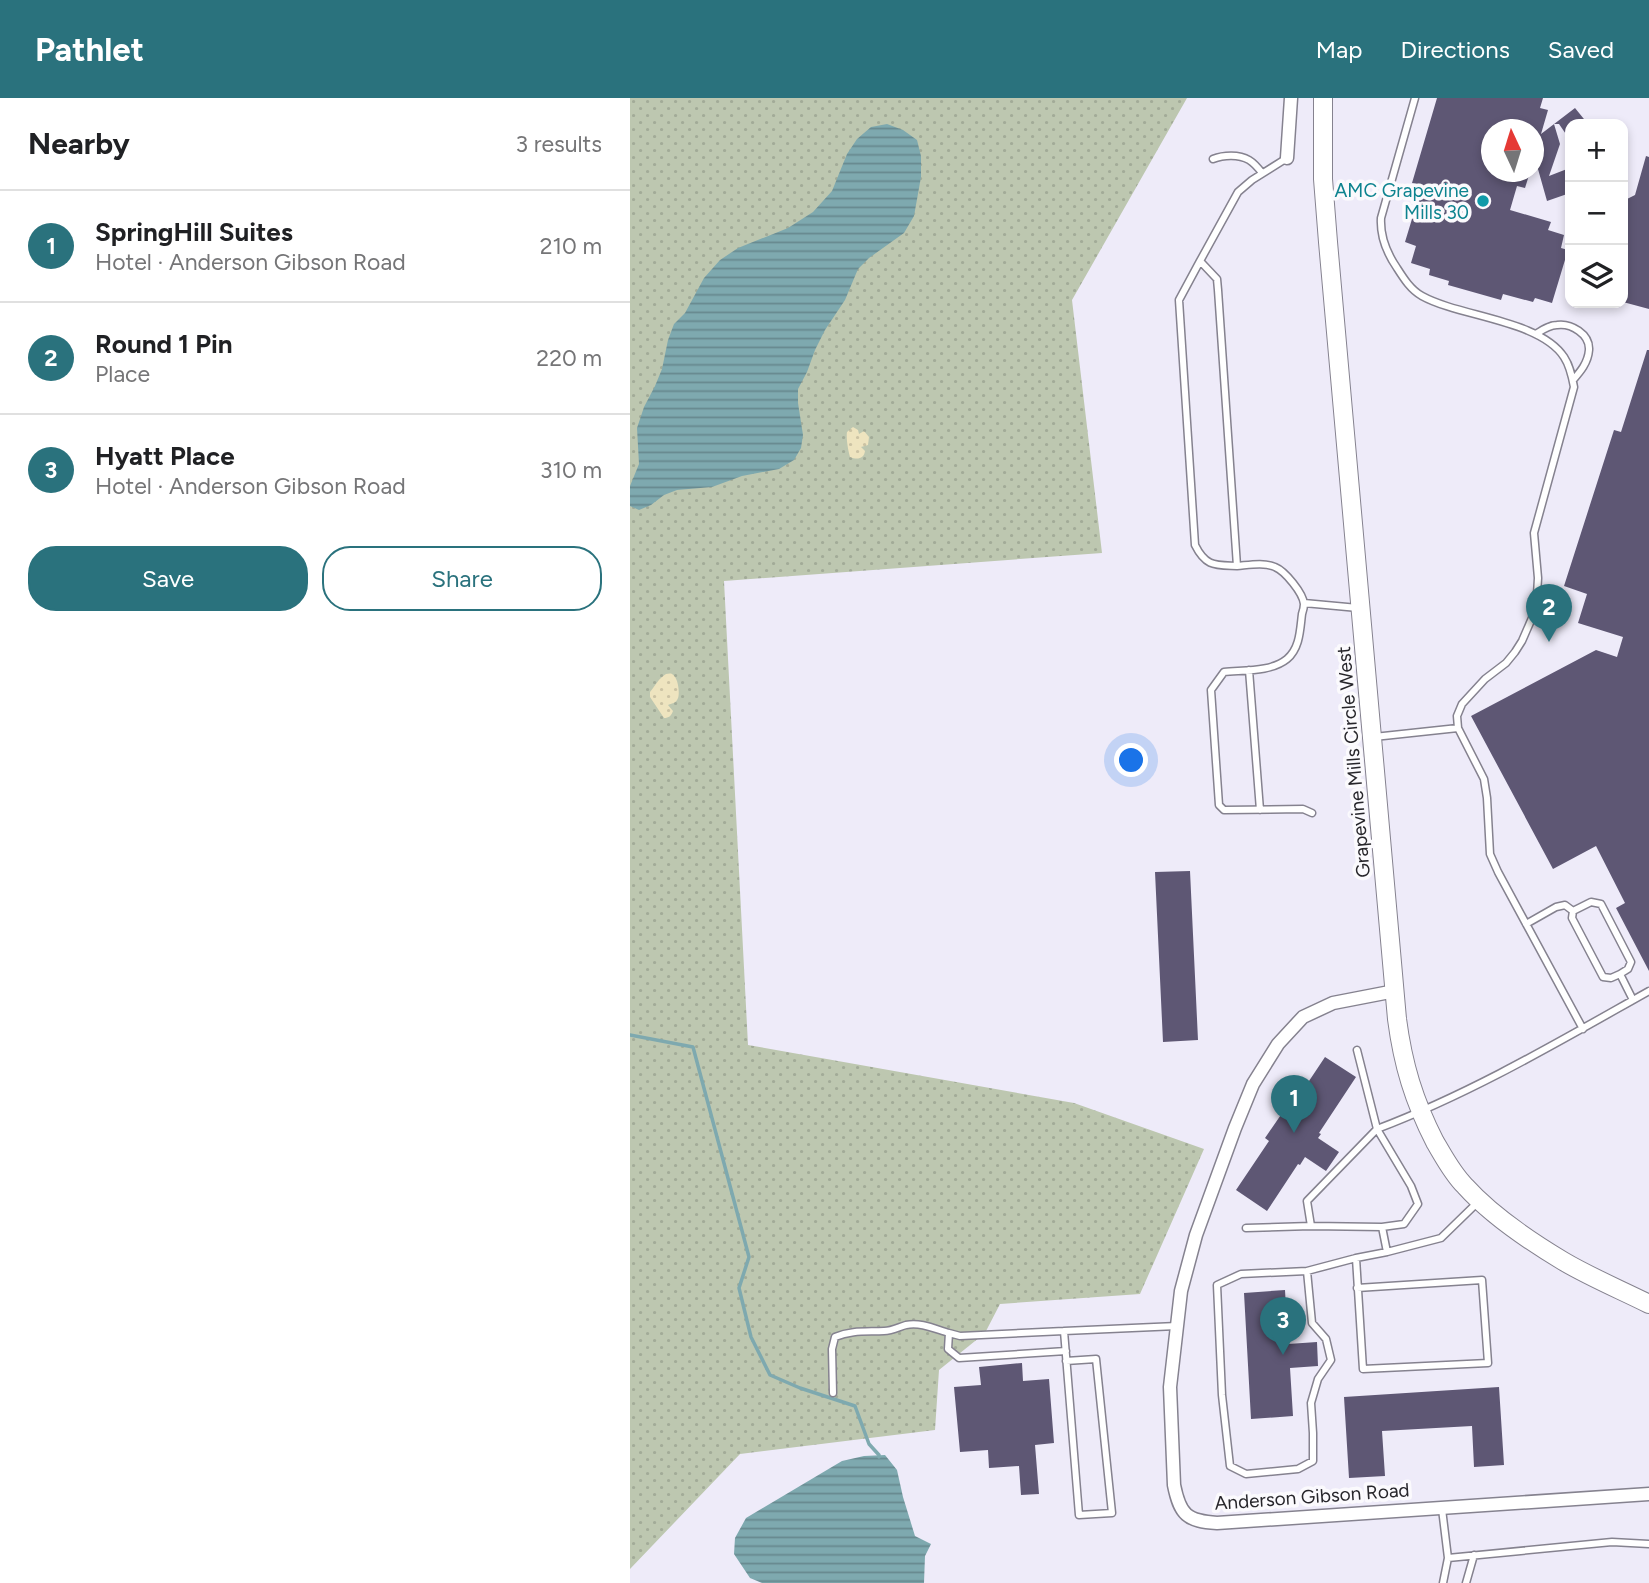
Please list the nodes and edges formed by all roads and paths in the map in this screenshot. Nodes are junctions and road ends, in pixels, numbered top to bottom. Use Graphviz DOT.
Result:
graph roads {
  1 [pos="1291,98"];
  2 [pos="1323,98"];
  3 [pos="1415,98"];
  4 [pos="1287,158"];
  5 [pos="1213,159"];
  6 [pos="1262,173"];
  7 [pos="1200,261"];
  8 [pos="1536,334"];
  9 [pos="1573,380"];
  10 [pos="1237,566"];
  11 [pos="1304,603"];
  12 [pos="1360,608"];
  13 [pos="1249,670"];
  14 [pos="1458,728"];
  15 [pos="1372,737"];
  16 [pos="1259,810"];
  17 [pos="1312,813"];
  18 [pos="1573,911"];
  19 [pos="1526,924"];
  20 [pos="1620,974"];
  21 [pos="1395,991"];
  22 [pos="1649,991"];
  23 [pos="1633,1000"];
  24 [pos="1583,1029"];
  25 [pos="1357,1050"];
  26 [pos="1420,1113"];
  27 [pos="1377,1129"];
  28 [pos="1480,1200"];
  29 [pos="1311,1226"];
  30 [pos="1382,1227"];
  31 [pos="1247,1228"];
  32 [pos="1387,1252"];
  33 [pos="1356,1258"];
  34 [pos="1307,1271"];
  35 [pos="1357,1288"];
  36 [pos="1649,1304"];
  37 [pos="1177,1326"];
  38 [pos="1064,1331"];
  39 [pos="949,1333"];
  40 [pos="1066,1351"];
  41 [pos="1066,1362"];
  42 [pos="832,1393"];
  43 [pos="1649,1494"];
  44 [pos="1442,1507"];
  45 [pos="1649,1544"];
  46 [pos="1474,1555"];
  47 [pos="1448,1558"];
  48 [pos="1443,1583"];
  49 [pos="1466,1583"];
  1 -- 4 [label="street"];
  2 -- 12 [label="street, Grapevine Mills Circle West"];
  3 -- 8 [label="lane"];
  4 -- 6 [label="lane"];
  5 -- 6 [label="lane"];
  6 -- 7 [label="lane"];
  7 -- 10 [label="lane"];
  7 -- 10 [label="lane"];
  8 -- 9 [label="lane"];
  8 -- 9 [label="lane"];
  9 -- 14 [label="lane"];
  10 -- 11 [label="lane"];
  11 -- 12 [label="lane"];
  11 -- 13 [label="lane"];
  12 -- 15 [label="street, Grapevine Mills Circle West"];
  13 -- 16 [label="lane"];
  13 -- 16 [label="lane"];
  14 -- 15 [label="lane"];
  14 -- 19 [label="lane"];
  15 -- 21 [label="street, Grapevine Mills Circle West"];
  16 -- 17 [label="lane"];
  18 -- 19 [label="lane"];
  18 -- 20 [label="lane"];
  18 -- 20 [label="lane"];
  19 -- 24 [label="lane"];
  20 -- 23 [label="lane"];
  21 -- 26 [label="street, Grapevine Mills Circle West"];
  21 -- 37 [label="street, Anderson Gibson Road"];
  22 -- 23 [label="lane"];
  23 -- 24 [label="lane"];
  24 -- 26 [label="lane"];
  25 -- 27 [label="lane"];
  26 -- 27 [label="lane"];
  26 -- 28 [label="street, Grapevine Mills Circle West"];
  27 -- 29 [label="lane"];
  27 -- 30 [label="lane"];
  28 -- 32 [label="lane"];
  28 -- 36 [label="street, Grapevine Mills Circle West"];
  29 -- 30 [label="lane"];
  29 -- 31 [label="lane"];
  30 -- 32 [label="lane"];
  32 -- 33 [label="lane"];
  33 -- 34 [label="lane"];
  33 -- 35 [label="lane"];
  34 -- 34 [label="lane"];
  35 -- 35 [label="lane"];
  37 -- 38 [label="lane"];
  37 -- 44 [label="street, Anderson Gibson Road"];
  38 -- 39 [label="lane"];
  38 -- 40 [label="lane"];
  39 -- 40 [label="lane"];
  39 -- 42 [label="lane"];
  40 -- 41 [label="lane"];
  41 -- 41 [label="lane"];
  43 -- 44 [label="street, Anderson Gibson Road"];
  44 -- 47 [label="lane"];
  45 -- 46 [label="lane"];
  46 -- 47 [label="lane"];
  46 -- 49 [label="lane"];
  47 -- 48 [label="lane"];
}
